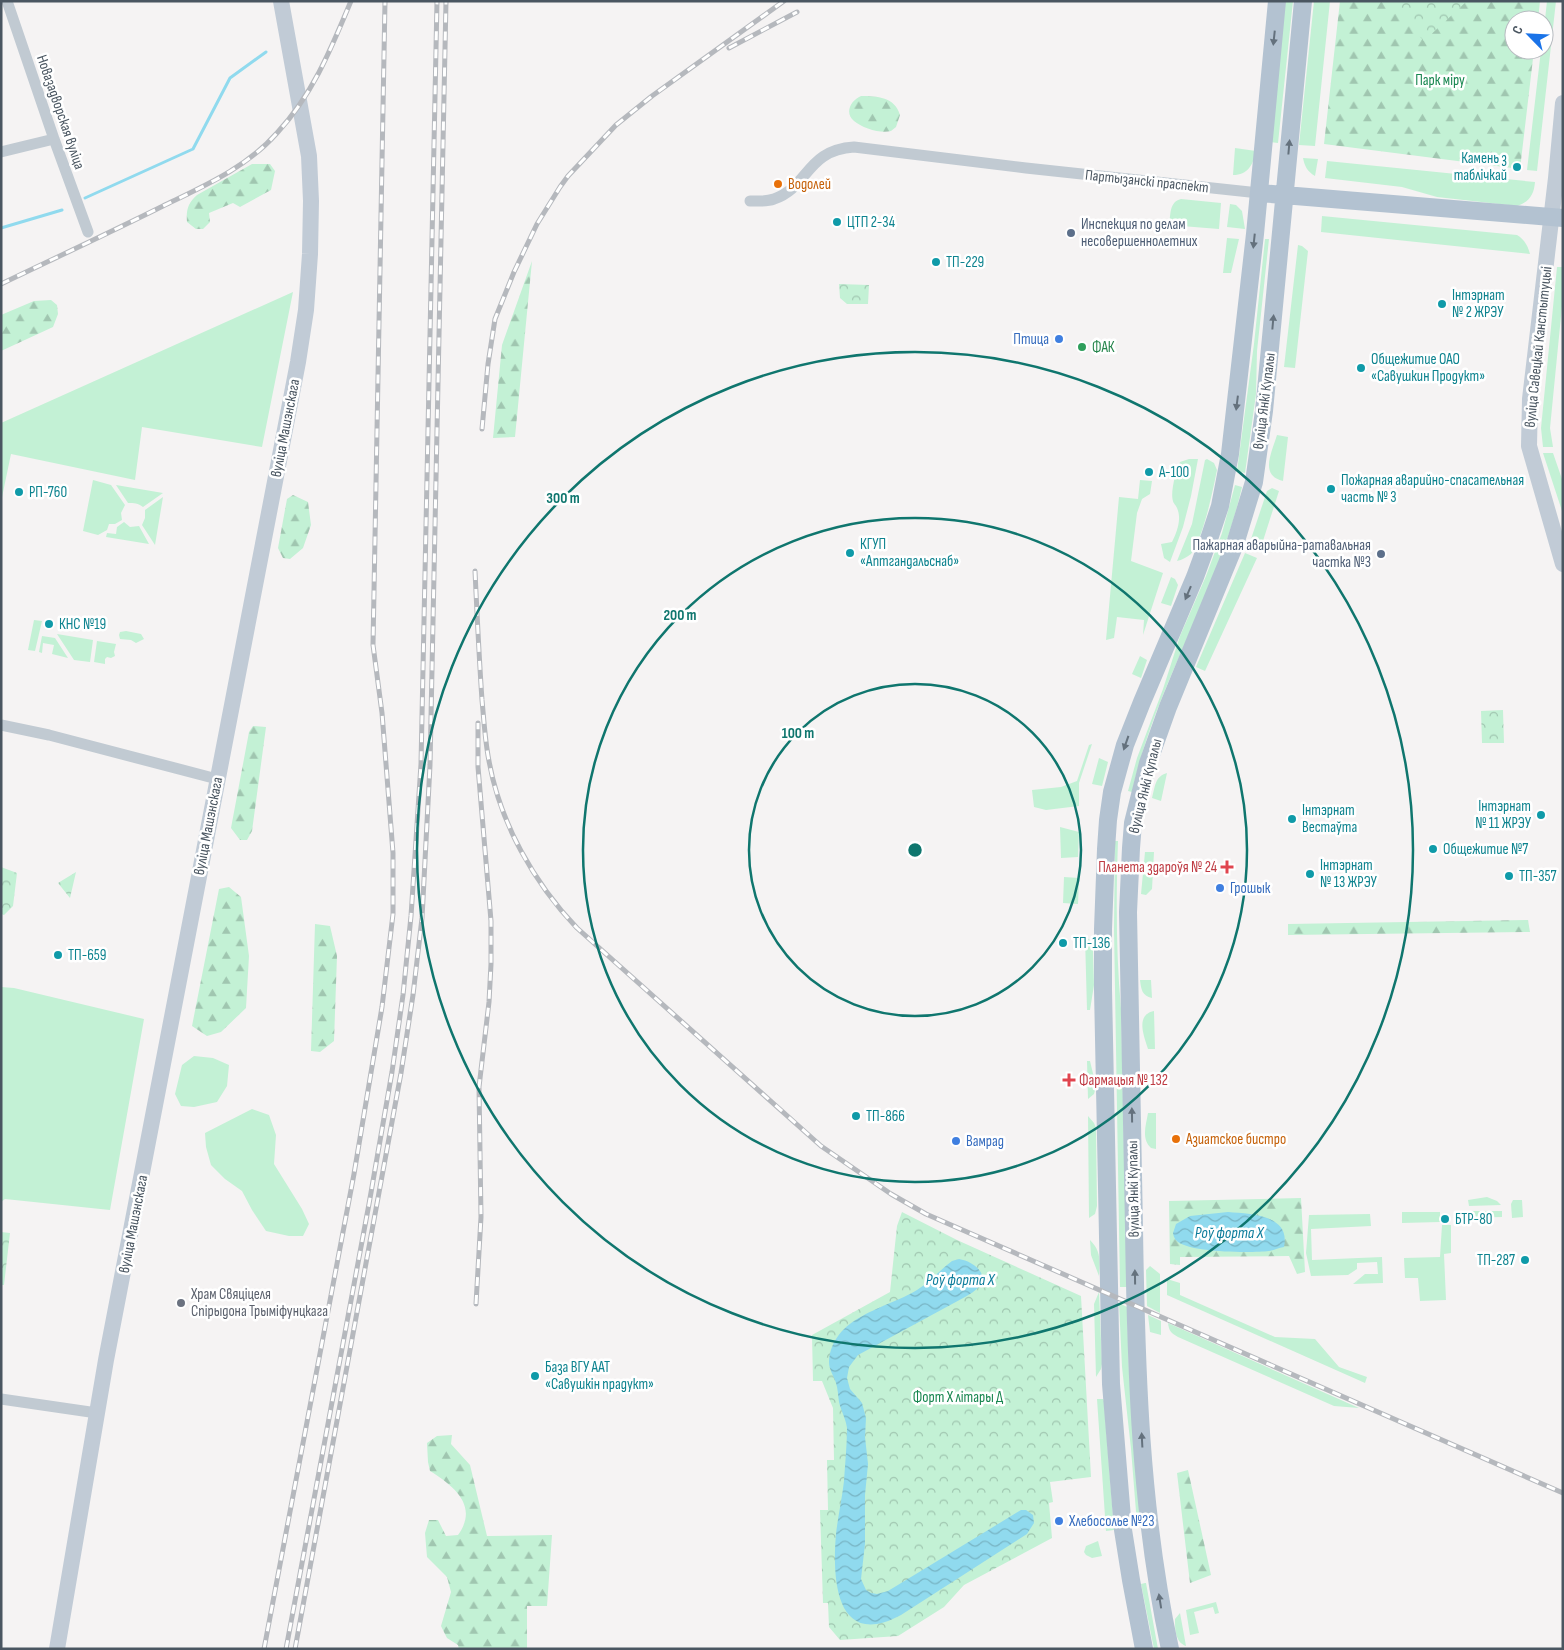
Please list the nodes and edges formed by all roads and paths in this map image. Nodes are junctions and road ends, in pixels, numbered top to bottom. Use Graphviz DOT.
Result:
graph roads {
  1 [pos="7,1"];
  2 [pos="282,1"];
  3 [pos="1277,1"];
  4 [pos="1303,1"];
  5 [pos="1563,103"];
  6 [pos="54,139"];
  7 [pos="1,152"];
  8 [pos="1259,193"];
  9 [pos="1285,196"];
  10 [pos="750,202"];
  11 [pos="1557,217"];
  12 [pos="88,232"];
  13 [pos="1563,564"];
  14 [pos="1,725"];
  15 [pos="217,779"];
  16 [pos="1108,820"];
  17 [pos="1134,823"];
  18 [pos="1,1399"];
  19 [pos="97,1413"];
  20 [pos="1152,1551"];
  21 [pos="1126,1555"];
  22 [pos="57,1649"];
  23 [pos="1144,1649"];
  24 [pos="1170,1649"];
  1 -- 6 [label="street, Новазадворская вуліца"];
  2 -- 15 [label="main road, вуліца Машэнскага"];
  3 -- 8 [label="main road, вуліца Янкі Купалы, one-way"];
  9 -- 4 [label="main road, вуліца Янкі Купалы, one-way"];
  5 -- 11 [label="main road, вуліца Савецкай Канстытуцыі"];
  6 -- 7 [label="street"];
  6 -- 12 [label="street, Новазадворская вуліца"];
  8 -- 9 [label="main road, Партызанскі праспект"];
  8 -- 10 [label="street, Партызанскі праспект"];
  8 -- 16 [label="main road, вуліца Янкі Купалы, one-way"];
  9 -- 11 [label="main road, Партызанскі праспект"];
  17 -- 9 [label="main road, вуліца Янкі Купалы, one-way"];
  11 -- 13 [label="main road, вуліца Савецкай Канстытуцыі"];
  14 -- 15 [label="street"];
  15 -- 19 [label="main road, вуліца Машэнскага"];
  16 -- 17 [label="main road"];
  16 -- 21 [label="main road, вуліца Янкі Купалы"];
  20 -- 17 [label="main road, вуліца Янкі Купалы, one-way"];
  18 -- 19 [label="street"];
  19 -- 22 [label="main road, вуліца Машэнскага"];
  20 -- 21 [label="main road"];
  24 -- 20 [label="main road, вуліца Янкі Купалы, one-way"];
  21 -- 23 [label="main road, вуліца Янкі Купалы"];
}
